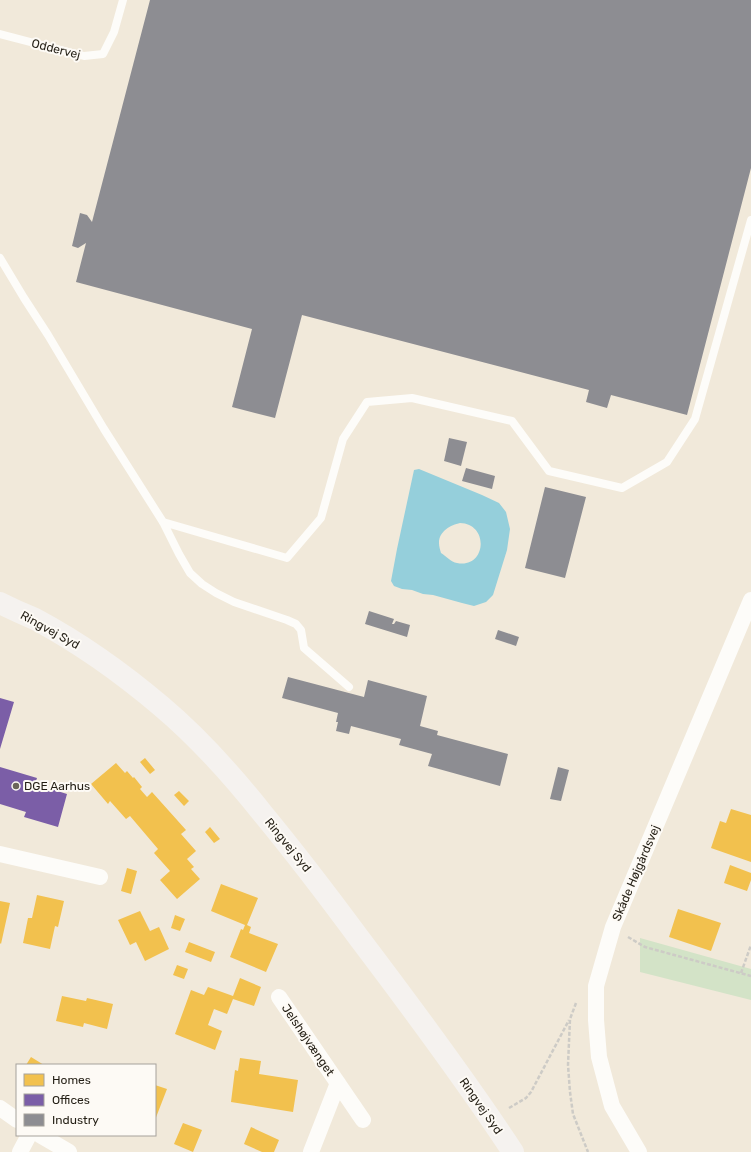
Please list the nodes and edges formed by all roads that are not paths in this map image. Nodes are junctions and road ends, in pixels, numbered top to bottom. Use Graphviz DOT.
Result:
graph roads {
  1 [pos="123,0"];
  2 [pos="0,34"];
  3 [pos="751,220"];
  4 [pos="0,258"];
  5 [pos="163,522"];
  6 [pos="751,600"];
  7 [pos="0,604"];
  8 [pos="349,686"];
  9 [pos="0,854"];
  10 [pos="100,877"];
  11 [pos="279,997"];
  12 [pos="338,1083"];
  13 [pos="0,1108"];
  14 [pos="16,1119"];
  15 [pos="363,1120"];
  16 [pos="28,1136"];
  17 [pos="42,1136"];
  18 [pos="20,1152"];
  19 [pos="69,1152"];
  20 [pos="311,1152"];
  21 [pos="513,1152"];
  22 [pos="639,1152"];
  1 -- 2 [label="lane, Oddervej"];
  3 -- 5 [label="lane"];
  4 -- 5 [label="lane"];
  5 -- 8 [label="lane"];
  6 -- 22 [label="street, Skåde Højgårdsvej"];
  7 -- 21 [label="main road, Ringvej Syd"];
  9 -- 10 [label="street"];
  11 -- 12 [label="street, Jelshøjvænget"];
  12 -- 15 [label="street, Jelshøjvænget"];
  12 -- 20 [label="street, Jelshøjvænget"];
  13 -- 14 [label="street"];
  16 -- 18 [label="street"];
  17 -- 19 [label="street"];
}
